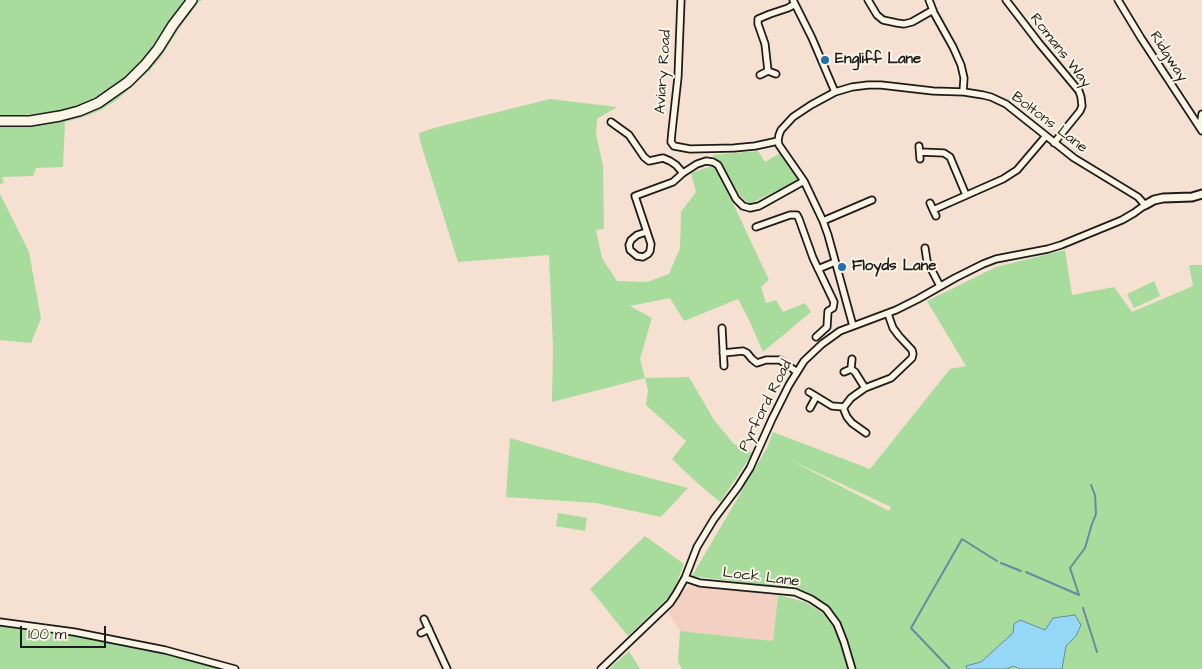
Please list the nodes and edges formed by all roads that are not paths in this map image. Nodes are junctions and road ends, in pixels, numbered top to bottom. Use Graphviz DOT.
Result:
graph roads {
  1 [pos="192,0"];
  2 [pos="681,0"];
  3 [pos="868,0"];
  4 [pos="930,0"];
  5 [pos="1006,0"];
  6 [pos="1118,0"];
  7 [pos="794,2"];
  8 [pos="933,10"];
  9 [pos="768,71"];
  10 [pos="776,74"];
  11 [pos="760,75"];
  12 [pos="834,92"];
  13 [pos="963,92"];
  14 [pos="1202,114"];
  15 [pos="0,121"];
  16 [pos="611,122"];
  17 [pos="1201,129"];
  18 [pos="1046,136"];
  19 [pos="778,141"];
  20 [pos="1054,142"];
  21 [pos="920,152"];
  22 [pos="683,174"];
  23 [pos="804,181"];
  24 [pos="1202,194"];
  25 [pos="966,195"];
  26 [pos="872,200"];
  27 [pos="1145,205"];
  28 [pos="936,216"];
  29 [pos="823,221"];
  30 [pos="756,227"];
  31 [pos="646,232"];
  32 [pos="925,248"];
  33 [pos="835,262"];
  34 [pos="818,269"];
  35 [pos="940,286"];
  36 [pos="888,314"];
  37 [pos="854,326"];
  38 [pos="722,328"];
  39 [pos="816,337"];
  40 [pos="723,353"];
  41 [pos="852,359"];
  42 [pos="724,366"];
  43 [pos="851,369"];
  44 [pos="797,372"];
  45 [pos="844,372"];
  46 [pos="864,388"];
  47 [pos="810,392"];
  48 [pos="816,397"];
  49 [pos="844,407"];
  50 [pos="810,408"];
  51 [pos="861,433"];
  52 [pos="685,578"];
  53 [pos="424,619"];
  54 [pos="0,622"];
  55 [pos="429,629"];
  56 [pos="421,633"];
  57 [pos="235,669"];
  58 [pos="447,669"];
  59 [pos="601,669"];
  60 [pos="852,669"];
  1 -- 15 [label="main road"];
  2 -- 19 [label="street, Aviary Road"];
  3 -- 8 [label="street"];
  4 -- 8 [label="street"];
  5 -- 20 [label="street, Romans Way"];
  6 -- 17 [label="street, Ridgway"];
  7 -- 9 [label="street"];
  7 -- 12 [label="street"];
  8 -- 13 [label="street"];
  9 -- 10 [label="street"];
  9 -- 11 [label="street"];
  12 -- 13 [label="street, Boltons Lane"];
  12 -- 19 [label="street, Boltons Lane"];
  13 -- 18 [label="street, Boltons Lane"];
  14 -- 17 [label="street, Ridgway"];
  16 -- 22 [label="street"];
  18 -- 20 [label="street, Boltons Lane"];
  18 -- 25 [label="street"];
  19 -- 23 [label="street"];
  20 -- 27 [label="street, Boltons Lane"];
  21 -- 25 [label="street"];
  22 -- 23 [label="street"];
  22 -- 31 [label="street"];
  23 -- 29 [label="street"];
  24 -- 27 [label="street, Pyrford Road"];
  25 -- 28 [label="street"];
  26 -- 29 [label="street"];
  27 -- 35 [label="street, Pyrford Road"];
  29 -- 33 [label="street"];
  30 -- 34 [label="street"];
  31 -- 31 [label="street"];
  32 -- 35 [label="street"];
  33 -- 34 [label="street"];
  33 -- 37 [label="street"];
  34 -- 39 [label="street"];
  35 -- 36 [label="street, Pyrford Road"];
  36 -- 37 [label="street, Pyrford Road"];
  36 -- 46 [label="street"];
  37 -- 44 [label="street, Pyrford Road"];
  38 -- 40 [label="street"];
  40 -- 42 [label="street"];
  40 -- 44 [label="street"];
  41 -- 43 [label="street"];
  43 -- 45 [label="street"];
  43 -- 46 [label="street"];
  44 -- 52 [label="street, Pyrford Road"];
  46 -- 49 [label="street"];
  47 -- 48 [label="street"];
  48 -- 49 [label="street"];
  48 -- 50 [label="street"];
  49 -- 51 [label="street"];
  52 -- 59 [label="street, Pyrford Road"];
  52 -- 60 [label="street, Lock Lane"];
  53 -- 55 [label="street"];
  54 -- 57 [label="street"];
  55 -- 56 [label="street"];
  55 -- 58 [label="street"];
}
